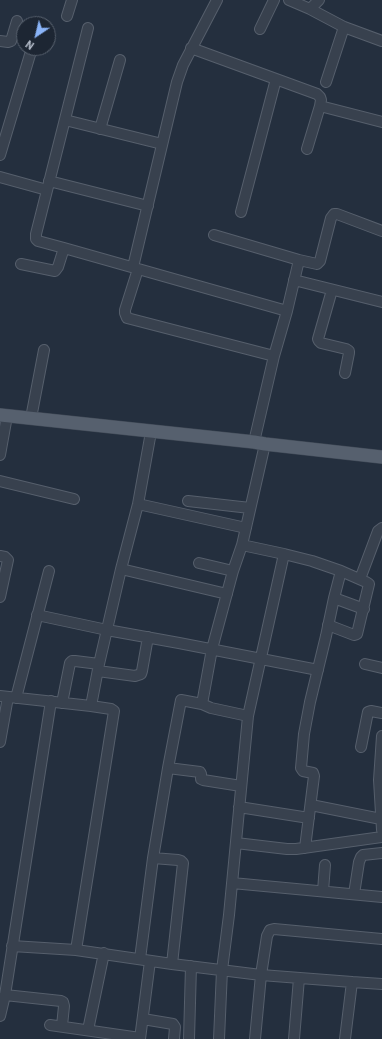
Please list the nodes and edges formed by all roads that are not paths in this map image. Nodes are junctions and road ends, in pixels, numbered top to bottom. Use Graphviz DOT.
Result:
graph roads {
  1 [pos="72,0"];
  2 [pos="217,0"];
  3 [pos="274,0"];
  4 [pos="289,0"];
  5 [pos="319,0"];
  6 [pos="310,9"];
  7 [pos="67,16"];
  8 [pos="16,27"];
  9 [pos="344,27"];
  10 [pos="88,28"];
  11 [pos="260,29"];
  12 [pos="0,41"];
  13 [pos="382,41"];
  14 [pos="191,48"];
  15 [pos="30,56"];
  16 [pos="120,60"];
  17 [pos="276,79"];
  18 [pos="326,82"];
  19 [pos="320,106"];
  20 [pos="65,120"];
  21 [pos="382,122"];
  22 [pos="100,129"];
  23 [pos="162,144"];
  24 [pos="307,149"];
  25 [pos="0,155"];
  26 [pos="0,177"];
  27 [pos="48,186"];
  28 [pos="148,206"];
  29 [pos="241,212"];
  30 [pos="382,232"];
  31 [pos="214,235"];
  32 [pos="64,248"];
  33 [pos="299,260"];
  34 [pos="21,264"];
  35 [pos="135,268"];
  36 [pos="294,280"];
  37 [pos="332,290"];
  38 [pos="382,302"];
  39 [pos="287,310"];
  40 [pos="44,350"];
  41 [pos="274,356"];
  42 [pos="345,373"];
  43 [pos="3,415"];
  44 [pos="32,418"];
  45 [pos="151,432"];
  46 [pos="259,443"];
  47 [pos="0,455"];
  48 [pos="382,457"];
  49 [pos="0,482"];
  50 [pos="74,499"];
  51 [pos="188,502"];
  52 [pos="138,504"];
  53 [pos="250,508"];
  54 [pos="246,528"];
  55 [pos="382,528"];
  56 [pos="242,545"];
  57 [pos="284,554"];
  58 [pos="0,556"];
  59 [pos="199,563"];
  60 [pos="121,569"];
  61 [pos="233,571"];
  62 [pos="341,571"];
  63 [pos="49,572"];
  64 [pos="360,579"];
  65 [pos="227,594"];
  66 [pos="0,597"];
  67 [pos="334,598"];
  68 [pos="364,609"];
  69 [pos="37,615"];
  70 [pos="328,626"];
  71 [pos="107,630"];
  72 [pos="148,637"];
  73 [pos="212,649"];
  74 [pos="260,659"];
  75 [pos="365,664"];
  76 [pos="99,668"];
  77 [pos="382,668"];
  78 [pos="318,670"];
  79 [pos="8,697"];
  80 [pos="51,701"];
  81 [pos="62,703"];
  82 [pos="202,704"];
  83 [pos="91,706"];
  84 [pos="382,713"];
  85 [pos="248,716"];
  86 [pos="382,736"];
  87 [pos="0,742"];
  88 [pos="361,747"];
  89 [pos="168,768"];
  90 [pos="241,786"];
  91 [pos="381,800"];
  92 [pos="311,805"];
  93 [pos="239,806"];
  94 [pos="309,818"];
  95 [pos="381,819"];
  96 [pos="382,830"];
  97 [pos="382,837"];
  98 [pos="236,843"];
  99 [pos="305,848"];
  100 [pos="382,853"];
  101 [pos="153,858"];
  102 [pos="325,865"];
  103 [pos="232,883"];
  104 [pos="323,891"];
  105 [pos="354,894"];
  106 [pos="382,897"];
  107 [pos="382,939"];
  108 [pos="12,946"];
  109 [pos="76,950"];
  110 [pos="104,953"];
  111 [pos="140,959"];
  112 [pos="150,961"];
  113 [pos="172,964"];
  114 [pos="191,966"];
  115 [pos="222,970"];
  116 [pos="261,974"];
  117 [pos="299,978"];
  118 [pos="352,982"];
  119 [pos="382,984"];
  120 [pos="5,995"];
  121 [pos="0,1016"];
  122 [pos="142,1019"];
  123 [pos="50,1025"];
  124 [pos="62,1026"];
  125 [pos="88,1030"];
  126 [pos="140,1038"];
  127 [pos="174,1039"];
  128 [pos="189,1039"];
  129 [pos="219,1039"];
  130 [pos="255,1039"];
  131 [pos="294,1039"];
  132 [pos="345,1039"];
  1 -- 7 [label="street"];
  2 -- 14 [label="street"];
  3 -- 11 [label="street"];
  4 -- 6 [label="street"];
  5 -- 6 [label="street"];
  6 -- 9 [label="street"];
  8 -- 12 [label="street"];
  9 -- 13 [label="street"];
  9 -- 18 [label="street"];
  10 -- 20 [label="street"];
  14 -- 17 [label="street"];
  14 -- 23 [label="street"];
  15 -- 25 [label="street"];
  16 -- 22 [label="street"];
  17 -- 19 [label="street"];
  17 -- 29 [label="street"];
  19 -- 21 [label="street"];
  19 -- 24 [label="street"];
  20 -- 22 [label="street"];
  20 -- 27 [label="street"];
  22 -- 23 [label="street"];
  23 -- 28 [label="street"];
  26 -- 27 [label="street"];
  27 -- 28 [label="street"];
  27 -- 32 [label="street"];
  28 -- 35 [label="street"];
  30 -- 33 [label="street"];
  31 -- 33 [label="street"];
  32 -- 34 [label="street"];
  32 -- 35 [label="street"];
  33 -- 36 [label="street"];
  35 -- 39 [label="street"];
  35 -- 41 [label="street"];
  36 -- 37 [label="street"];
  36 -- 39 [label="street"];
  37 -- 38 [label="street"];
  37 -- 42 [label="street"];
  39 -- 41 [label="street"];
  40 -- 44 [label="street"];
  41 -- 46 [label="street"];
  43 -- 44 [label="main road"];
  43 -- 47 [label="street"];
  44 -- 45 [label="main road"];
  45 -- 46 [label="main road"];
  45 -- 52 [label="street"];
  46 -- 48 [label="main road"];
  46 -- 53 [label="street"];
  49 -- 50 [label="street"];
  51 -- 53 [label="street"];
  52 -- 54 [label="street"];
  52 -- 60 [label="street"];
  53 -- 54 [label="street"];
  54 -- 56 [label="street"];
  55 -- 64 [label="street"];
  56 -- 57 [label="street"];
  56 -- 61 [label="street"];
  57 -- 62 [label="street"];
  57 -- 74 [label="street"];
  58 -- 66 [label="street"];
  59 -- 61 [label="street"];
  60 -- 65 [label="street"];
  60 -- 71 [label="street"];
  61 -- 65 [label="street"];
  62 -- 64 [label="street"];
  62 -- 67 [label="street"];
  63 -- 69 [label="street"];
  64 -- 68 [label="street"];
  65 -- 73 [label="street"];
  67 -- 68 [label="street"];
  67 -- 70 [label="street"];
  68 -- 70 [label="street"];
  69 -- 71 [label="street"];
  69 -- 79 [label="street"];
  70 -- 78 [label="street"];
  71 -- 72 [label="street"];
  71 -- 76 [label="street"];
  72 -- 73 [label="street"];
  72 -- 76 [label="street"];
  73 -- 74 [label="street"];
  73 -- 82 [label="street"];
  74 -- 78 [label="street"];
  74 -- 85 [label="street"];
  75 -- 77 [label="street"];
  76 -- 81 [label="street"];
  76 -- 83 [label="street"];
  78 -- 92 [label="street"];
  79 -- 80 [label="street"];
  79 -- 87 [label="street"];
  80 -- 81 [label="street"];
  80 -- 108 [label="street"];
  81 -- 83 [label="street"];
  82 -- 85 [label="street"];
  82 -- 89 [label="street"];
  83 -- 109 [label="street"];
  84 -- 88 [label="street"];
  85 -- 90 [label="street"];
  86 -- 91 [label="street"];
  89 -- 90 [label="street"];
  89 -- 101 [label="street"];
  90 -- 93 [label="street"];
  91 -- 95 [label="street"];
  92 -- 94 [label="street"];
  92 -- 95 [label="street"];
  93 -- 94 [label="street"];
  93 -- 98 [label="street"];
  94 -- 99 [label="street"];
  95 -- 96 [label="street"];
  97 -- 99 [label="street"];
  98 -- 99 [label="street"];
  98 -- 103 [label="street"];
  100 -- 105 [label="street"];
  101 -- 111 [label="street"];
  101 -- 113 [label="street"];
  102 -- 104 [label="street"];
  103 -- 104 [label="street"];
  103 -- 115 [label="street"];
  104 -- 105 [label="street"];
  105 -- 106 [label="street"];
  107 -- 116 [label="street"];
  108 -- 109 [label="street"];
  108 -- 120 [label="street"];
  109 -- 110 [label="street"];
  110 -- 111 [label="street"];
  110 -- 125 [label="street"];
  111 -- 112 [label="street"];
  112 -- 113 [label="street"];
  112 -- 122 [label="street"];
  113 -- 114 [label="street"];
  114 -- 115 [label="street"];
  114 -- 128 [label="street"];
  115 -- 116 [label="street"];
  115 -- 129 [label="street"];
  116 -- 117 [label="street"];
  116 -- 130 [label="street"];
  117 -- 118 [label="street"];
  117 -- 131 [label="street"];
  118 -- 119 [label="street"];
  118 -- 132 [label="street"];
  120 -- 121 [label="street"];
  120 -- 124 [label="street"];
  122 -- 126 [label="street"];
  122 -- 127 [label="street"];
  123 -- 124 [label="street"];
  124 -- 125 [label="street"];
  125 -- 126 [label="street"];
}
